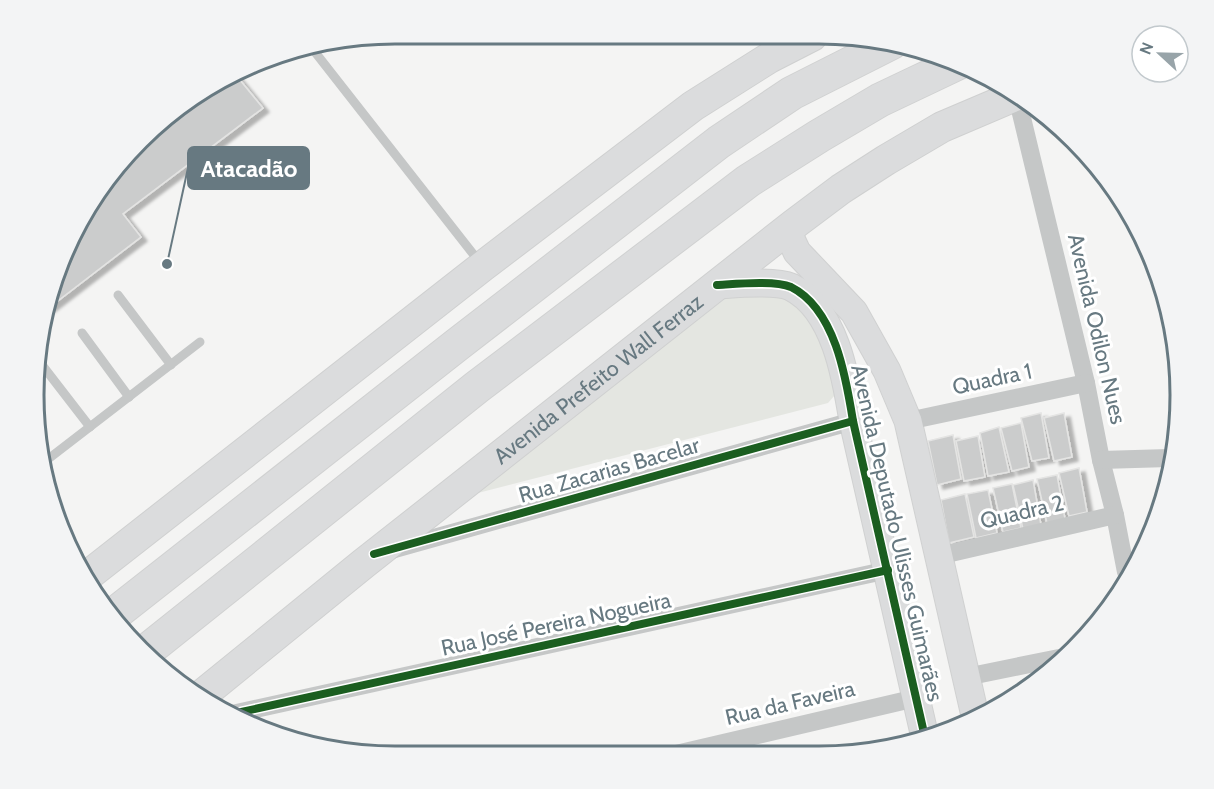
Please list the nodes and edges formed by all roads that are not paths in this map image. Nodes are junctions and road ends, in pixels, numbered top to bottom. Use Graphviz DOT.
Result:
graph roads {
  1 [pos="798,43"];
  2 [pos="879,49"];
  3 [pos="315,52"];
  4 [pos="948,68"];
  5 [pos="1009,100"];
  6 [pos="1018,105"];
  7 [pos="793,225"];
  8 [pos="483,266"];
  9 [pos="717,285"];
  10 [pos="118,295"];
  11 [pos="82,333"];
  12 [pos="200,342"];
  13 [pos="171,365"];
  14 [pos="45,368"];
  15 [pos="887,371"];
  16 [pos="845,374"];
  17 [pos="1086,383"];
  18 [pos="129,397"];
  19 [pos="853,421"];
  20 [pos="908,421"];
  21 [pos="90,427"];
  22 [pos="49,458"];
  23 [pos="1165,458"];
  24 [pos="1101,460"];
  25 [pos="1115,515"];
  26 [pos="374,554"];
  27 [pos="938,556"];
  28 [pos="1125,566"];
  29 [pos="888,570"];
  30 [pos="92,572"];
  31 [pos="118,611"];
  32 [pos="151,647"];
  33 [pos="1050,659"];
  34 [pos="966,678"];
  35 [pos="207,691"];
  36 [pos="916,698"];
  37 [pos="974,710"];
  38 [pos="244,711"];
  39 [pos="923,730"];
  40 [pos="710,746"];
  1 -- 8 [label="main road"];
  2 -- 31 [label="highway"];
  3 -- 8 [label="lane"];
  4 -- 32 [label="highway"];
  5 -- 7 [label="main road, Avenida Prefeito Wall Ferraz"];
  6 -- 17 [label="street, Avenida Odilon Nues"];
  7 -- 9 [label="main road, Avenida Prefeito Wall Ferraz"];
  7 -- 15 [label="street, Avenida Deputado Ulisses Guimarães"];
  8 -- 30 [label="main road"];
  9 -- 16 [label="street, Avenida Deputado Ulisses Guimarães"];
  9 -- 26 [label="main road, Avenida Prefeito Wall Ferraz"];
  10 -- 13 [label="lane"];
  11 -- 18 [label="lane"];
  12 -- 13 [label="lane"];
  13 -- 18 [label="lane"];
  14 -- 21 [label="lane"];
  15 -- 16 [label="street"];
  15 -- 20 [label="street, Avenida Deputado Ulisses Guimarães"];
  16 -- 19 [label="street, Avenida Deputado Ulisses Guimarães"];
  17 -- 20 [label="street, Quadra 1"];
  17 -- 24 [label="street, Avenida Odilon Nues"];
  18 -- 21 [label="lane"];
  19 -- 26 [label="street, Rua Zacarias Bacelar"];
  19 -- 29 [label="street, Avenida Deputado Ulisses Guimarães"];
  20 -- 27 [label="street, Avenida Deputado Ulisses Guimarães"];
  21 -- 22 [label="lane"];
  23 -- 24 [label="street"];
  24 -- 25 [label="street, Avenida Odilon Nues"];
  25 -- 27 [label="street, Quadra 2"];
  25 -- 28 [label="street, Avenida Odilon Nues"];
  26 -- 35 [label="main road, Avenida Prefeito Wall Ferraz"];
  27 -- 34 [label="street, Avenida Deputado Ulisses Guimarães"];
  29 -- 36 [label="street, Avenida Deputado Ulisses Guimarães"];
  29 -- 38 [label="street, Rua José Pereira Nogueira"];
  33 -- 34 [label="street"];
  34 -- 37 [label="street, Avenida Deputado Ulisses Guimarães"];
  36 -- 39 [label="street, Avenida Deputado Ulisses Guimarães"];
  36 -- 40 [label="street, Rua da Faveira"];
}
